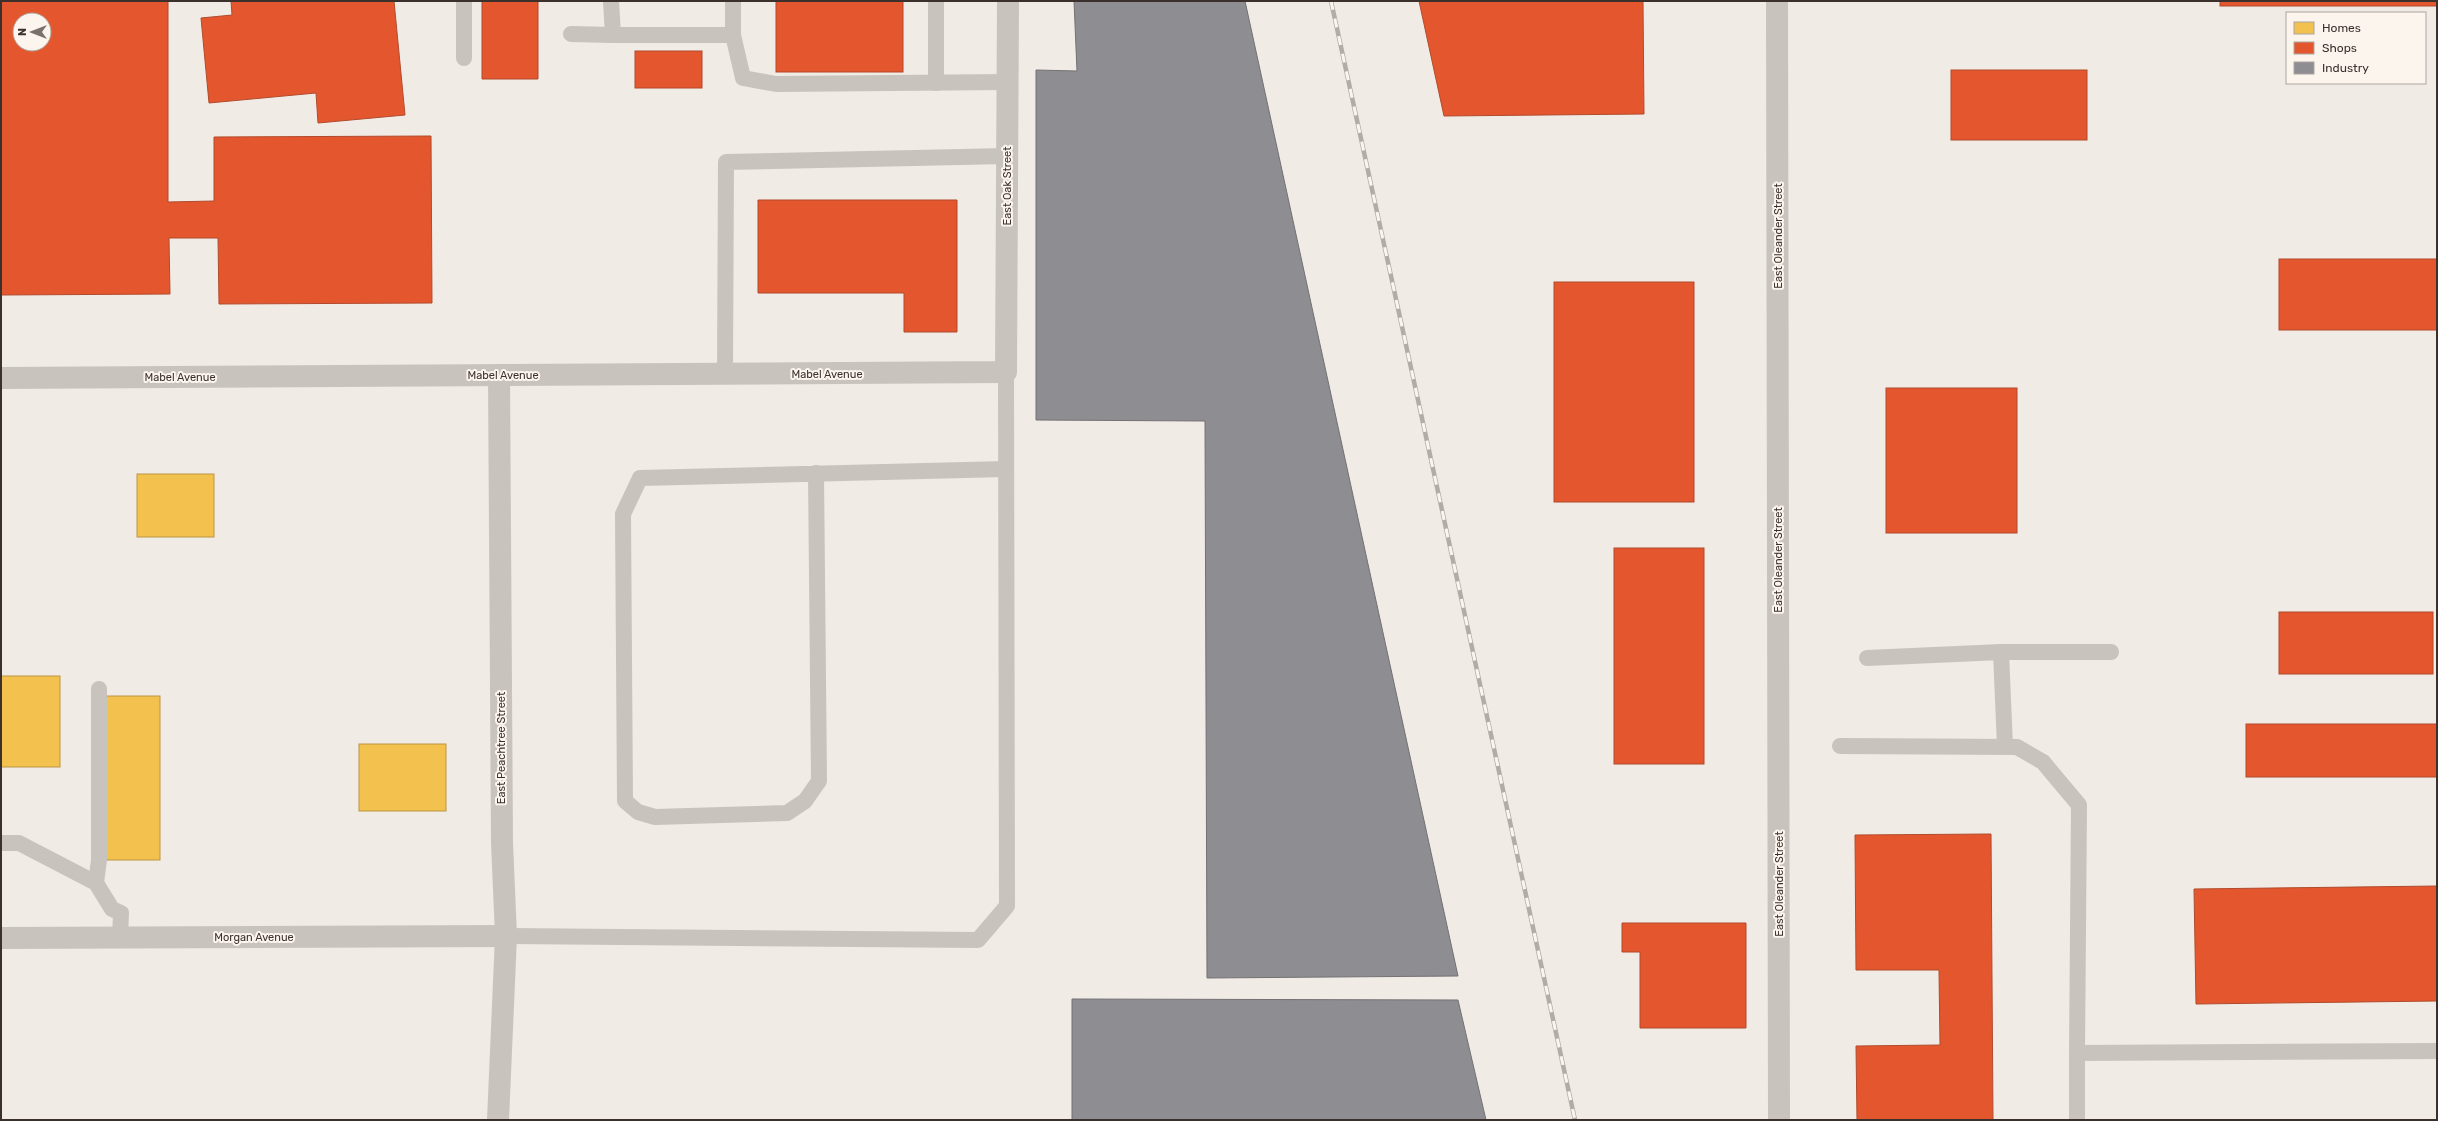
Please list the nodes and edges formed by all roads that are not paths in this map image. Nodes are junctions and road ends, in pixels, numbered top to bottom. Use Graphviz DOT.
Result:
graph roads {
  1 [pos="464,1"];
  2 [pos="611,1"];
  3 [pos="733,1"];
  4 [pos="936,1"];
  5 [pos="1008,1"];
  6 [pos="1777,1"];
  7 [pos="572,34"];
  8 [pos="613,35"];
  9 [pos="733,35"];
  10 [pos="464,58"];
  11 [pos="1007,82"];
  12 [pos="936,83"];
  13 [pos="1007,156"];
  14 [pos="1006,372"];
  15 [pos="725,374"];
  16 [pos="499,375"];
  17 [pos="1,378"];
  18 [pos="1006,468"];
  19 [pos="816,474"];
  20 [pos="2001,652"];
  21 [pos="2111,652"];
  22 [pos="1867,658"];
  23 [pos="99,689"];
  24 [pos="1840,746"];
  25 [pos="2005,747"];
  26 [pos="1,843"];
  27 [pos="96,883"];
  28 [pos="506,936"];
  29 [pos="1,938"];
  30 [pos="120,938"];
  31 [pos="2437,1051"];
  32 [pos="2078,1053"];
  33 [pos="498,1120"];
  34 [pos="1779,1120"];
  35 [pos="2078,1120"];
  1 -- 10 [label="lane"];
  2 -- 8 [label="lane"];
  3 -- 9 [label="lane"];
  4 -- 12 [label="lane"];
  5 -- 11 [label="street, East Oak Street"];
  6 -- 34 [label="street, East Oleander Street"];
  7 -- 8 [label="lane"];
  8 -- 9 [label="lane"];
  9 -- 12 [label="lane"];
  11 -- 12 [label="lane"];
  11 -- 13 [label="street, East Oak Street"];
  13 -- 14 [label="street, East Oak Street"];
  13 -- 15 [label="lane"];
  14 -- 15 [label="street, Mabel Avenue"];
  14 -- 18 [label="lane"];
  15 -- 16 [label="street, Mabel Avenue"];
  16 -- 17 [label="street, Mabel Avenue"];
  16 -- 28 [label="street, East Peachtree Street"];
  18 -- 19 [label="lane"];
  18 -- 28 [label="lane"];
  19 -- 19 [label="lane"];
  20 -- 21 [label="lane"];
  20 -- 22 [label="lane"];
  20 -- 25 [label="lane"];
  23 -- 27 [label="lane"];
  24 -- 25 [label="lane"];
  25 -- 32 [label="lane"];
  26 -- 27 [label="lane"];
  27 -- 30 [label="lane"];
  28 -- 30 [label="street, Morgan Avenue"];
  28 -- 33 [label="street, East Peachtree Street"];
  29 -- 30 [label="street, Morgan Avenue"];
  31 -- 32 [label="lane"];
  32 -- 35 [label="lane"];
}
